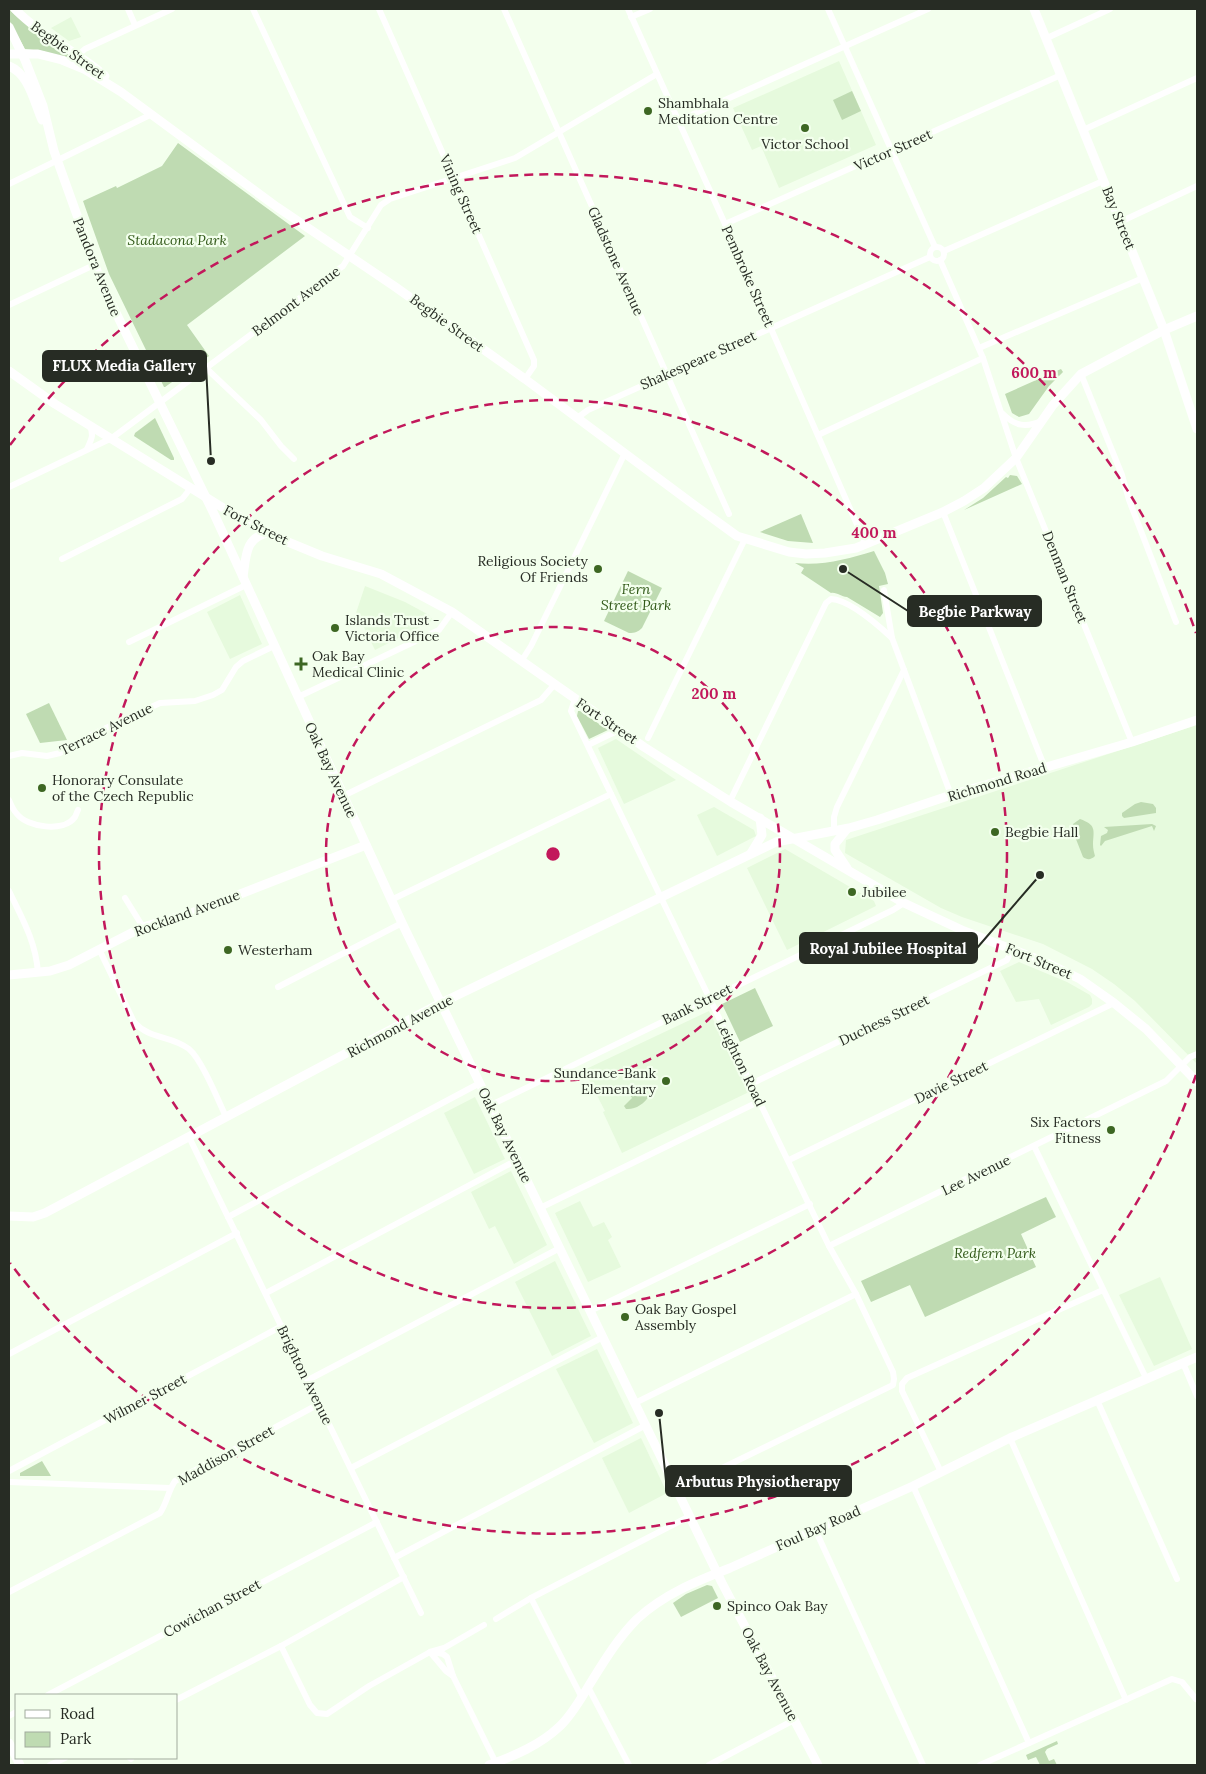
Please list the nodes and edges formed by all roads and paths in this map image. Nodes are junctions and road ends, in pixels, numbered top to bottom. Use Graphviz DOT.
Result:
graph roads {
  1 [pos="15,9"];
  2 [pos="128,9"];
  3 [pos="172,9"];
  4 [pos="253,9"];
  5 [pos="379,9"];
  6 [pos="504,9"];
  7 [pos="628,9"];
  8 [pos="650,9"];
  9 [pos="828,9"];
  10 [pos="928,9"];
  11 [pos="1034,9"];
  12 [pos="1110,9"];
  13 [pos="631,17"];
  14 [pos="135,25"];
  15 [pos="9,27"];
  16 [pos="1047,38"];
  17 [pos="844,46"];
  18 [pos="22,53"];
  19 [pos="9,54"];
  20 [pos="78,55"];
  21 [pos="9,66"];
  22 [pos="656,74"];
  23 [pos="1061,75"];
  24 [pos="1197,78"];
  25 [pos="122,92"];
  26 [pos="152,114"];
  27 [pos="678,121"];
  28 [pos="1083,130"];
  29 [pos="558,133"];
  30 [pos="890,151"];
  31 [pos="55,155"];
  32 [pos="454,178"];
  33 [pos="1103,181"];
  34 [pos="9,184"];
  35 [pos="1197,186"];
  36 [pos="1120,222"];
  37 [pos="725,224"];
  38 [pos="368,228"];
  39 [pos="935,247"];
  40 [pos="944,251"];
  41 [pos="350,256"];
  42 [pos="930,257"];
  43 [pos="940,260"];
  44 [pos="94,265"];
  45 [pos="1143,278"];
  46 [pos="9,305"];
  47 [pos="1197,316"];
  48 [pos="771,328"];
  49 [pos="1164,330"];
  50 [pos="978,348"];
  51 [pos="983,358"];
  52 [pos="207,369"];
  53 [pos="9,371"];
  54 [pos="666,374"];
  55 [pos="1081,374"];
  56 [pos="525,379"];
  57 [pos="160,401"];
  58 [pos="1001,412"];
  59 [pos="577,418"];
  60 [pos="1042,420"];
  61 [pos="89,424"];
  62 [pos="1197,429"];
  63 [pos="818,435"];
  64 [pos="112,438"];
  65 [pos="87,449"];
  66 [pos="625,453"];
  67 [pos="1016,458"];
  68 [pos="294,459"];
  69 [pos="9,487"];
  70 [pos="190,489"];
  71 [pos="206,498"];
  72 [pos="943,512"];
  73 [pos="729,514"];
  74 [pos="269,533"];
  75 [pos="746,540"];
  76 [pos="866,545"];
  77 [pos="62,559"];
  78 [pos="245,581"];
  79 [pos="884,590"];
  80 [pos="452,612"];
  81 [pos="1176,622"];
  82 [pos="892,638"];
  83 [pos="129,642"];
  84 [pos="274,646"];
  85 [pos="522,660"];
  86 [pos="904,670"];
  87 [pos="554,685"];
  88 [pos="298,697"];
  89 [pos="575,699"];
  90 [pos="1197,720"];
  91 [pos="619,730"];
  92 [pos="648,738"];
  93 [pos="1132,742"];
  94 [pos="588,745"];
  95 [pos="9,756"];
  96 [pos="1045,768"];
  97 [pos="611,794"];
  98 [pos="952,795"];
  99 [pos="343,796"];
  100 [pos="9,800"];
  101 [pos="730,801"];
  102 [pos="78,810"];
  103 [pos="760,818"];
  104 [pos="849,828"];
  105 [pos="834,831"];
  106 [pos="794,838"];
  107 [pos="366,845"];
  108 [pos="751,853"];
  109 [pos="850,872"];
  110 [pos="9,891"];
  111 [pos="661,897"];
  112 [pos="125,898"];
  113 [pos="391,900"];
  114 [pos="904,903"];
  115 [pos="402,923"];
  116 [pos="143,927"];
  117 [pos="99,949"];
  118 [pos="1012,950"];
  119 [pos="38,972"];
  120 [pos="9,975"];
  121 [pos="278,987"];
  122 [pos="710,999"];
  123 [pos="441,1003"];
  124 [pos="1114,1003"];
  125 [pos="1197,1054"];
  126 [pos="1182,1066"];
  127 [pos="1197,1082"];
  128 [pos="480,1083"];
  129 [pos="751,1084"];
  130 [pos="760,1101"];
  131 [pos="491,1105"];
  132 [pos="226,1117"];
  133 [pos="189,1137"];
  134 [pos="1034,1146"];
  135 [pos="517,1160"];
  136 [pos="789,1160"];
  137 [pos="810,1204"];
  138 [pos="540,1208"];
  139 [pos="9,1216"];
  140 [pos="228,1217"];
  141 [pos="237,1233"];
  142 [pos="829,1246"];
  143 [pos="560,1248"];
  144 [pos="1103,1290"];
  145 [pos="266,1293"];
  146 [pos="856,1294"];
  147 [pos="590,1310"];
  148 [pos="282,1326"];
  149 [pos="603,1337"];
  150 [pos="9,1354"];
  151 [pos="1197,1357"];
  152 [pos="1182,1363"];
  153 [pos="1146,1378"];
  154 [pos="308,1380"];
  155 [pos="1197,1396"];
  156 [pos="1097,1400"];
  157 [pos="635,1403"];
  158 [pos="320,1404"];
  159 [pos="646,1425"];
  160 [pos="1010,1438"];
  161 [pos="350,1468"];
  162 [pos="9,1471"];
  163 [pos="940,1472"];
  164 [pos="9,1482"];
  165 [pos="913,1486"];
  166 [pos="170,1488"];
  167 [pos="677,1490"];
  168 [pos="690,1516"];
  169 [pos="376,1522"];
  170 [pos="815,1529"];
  171 [pos="394,1558"];
  172 [pos="717,1573"];
  173 [pos="404,1577"];
  174 [pos="1177,1579"];
  175 [pos="9,1592"];
  176 [pos="531,1598"];
  177 [pos="421,1614"];
  178 [pos="496,1619"];
  179 [pos="484,1625"];
  180 [pos="281,1646"];
  181 [pos="430,1652"];
  182 [pos="588,1687"];
  183 [pos="50,1694"];
  184 [pos="582,1698"];
  185 [pos="178,1699"];
  186 [pos="1196,1699"];
  187 [pos="1126,1700"];
  188 [pos="794,1720"];
  189 [pos="9,1743"];
  190 [pos="1029,1743"];
  191 [pos="15,1755"];
  192 [pos="63,1759"];
  193 [pos="493,1764"];
  194 [pos="50,1765"];
  195 [pos="629,1765"];
  196 [pos="708,1765"];
  197 [pos="818,1765"];
  198 [pos="923,1765"];
  199 [pos="980,1765"];
  1 -- 20 [label="main road, Begbie Street"];
  2 -- 14 [label="street"];
  3 -- 14 [label="street"];
  4 -- 38 [label="street"];
  5 -- 32 [label="street, Vining Street"];
  6 -- 29 [label="street, Gladstone Avenue"];
  7 -- 13 [label="street, Pembroke Street"];
  8 -- 13 [label="street"];
  9 -- 17 [label="street"];
  10 -- 17 [label="street"];
  11 -- 16 [label="main road, Bay Street"];
  12 -- 16 [label="street"];
  13 -- 22 [label="street, Pembroke Street"];
  14 -- 20 [label="street"];
  15 -- 18 [label="main road, Pandora Avenue"];
  16 -- 23 [label="main road, Bay Street"];
  17 -- 27 [label="street"];
  17 -- 30 [label="street"];
  18 -- 19 [label="main road, Begbie Street"];
  18 -- 25 [label="main road, Begbie Street"];
  18 -- 31 [label="main road, Pandora Avenue"];
  20 -- 25 [label="main road, Begbie Street"];
  21 -- 31 [label="main road"];
  22 -- 27 [label="street, Pembroke Street"];
  22 -- 29 [label="street, Belmont Avenue"];
  23 -- 28 [label="main road, Bay Street"];
  23 -- 30 [label="street, Victor Street"];
  24 -- 28 [label="street"];
  25 -- 26 [label="main road, Begbie Street"];
  26 -- 31 [label="street"];
  26 -- 41 [label="main road, Begbie Street"];
  27 -- 37 [label="street, Pembroke Street"];
  28 -- 33 [label="main road, Bay Street"];
  29 -- 32 [label="street, Belmont Avenue"];
  29 -- 54 [label="street, Gladstone Avenue"];
  30 -- 37 [label="street, Victor Street"];
  30 -- 39 [label="street"];
  31 -- 34 [label="street"];
  31 -- 44 [label="main road, Pandora Avenue"];
  32 -- 38 [label="street, Belmont Avenue"];
  32 -- 56 [label="street, Vining Street"];
  33 -- 36 [label="main road, Bay Street"];
  33 -- 40 [label="street"];
  35 -- 36 [label="street"];
  36 -- 45 [label="main road, Bay Street"];
  37 -- 48 [label="street, Pembroke Street"];
  38 -- 41 [label="street, Belmont Avenue"];
  39 -- 40 [label="street"];
  39 -- 42 [label="street"];
  40 -- 43 [label="street"];
  41 -- 52 [label="street, Belmont Avenue"];
  41 -- 56 [label="main road, Begbie Street"];
  42 -- 43 [label="street"];
  42 -- 48 [label="street, Shakespeare Street"];
  43 -- 50 [label="street, Denman Street"];
  44 -- 46 [label="street"];
  44 -- 57 [label="main road, Pandora Avenue"];
  45 -- 49 [label="main road, Bay Street"];
  45 -- 50 [label="street"];
  47 -- 49 [label="main road, Begbie Street"];
  48 -- 54 [label="street, Shakespeare Street"];
  48 -- 63 [label="street, Pembroke Street"];
  49 -- 55 [label="main road, Begbie Street"];
  49 -- 62 [label="main road, Bay Street"];
  50 -- 51 [label="street, Denman Street"];
  51 -- 58 [label="street, Denman Street"];
  51 -- 63 [label="street"];
  52 -- 57 [label="street, Belmont Avenue"];
  52 -- 68 [label="street"];
  53 -- 61 [label="main road, Fort Street"];
  54 -- 59 [label="street, Shakespeare Street"];
  54 -- 73 [label="street, Gladstone Avenue"];
  55 -- 60 [label="main road, Begbie Street"];
  55 -- 81 [label="street"];
  56 -- 59 [label="main road, Begbie Street"];
  57 -- 64 [label="street, Belmont Avenue"];
  57 -- 71 [label="main road, Pandora Avenue"];
  58 -- 60 [label="street"];
  58 -- 67 [label="street, Denman Street"];
  59 -- 66 [label="main road, Begbie Street"];
  60 -- 67 [label="main road, Begbie Street"];
  61 -- 64 [label="main road, Fort Street"];
  61 -- 65 [label="street"];
  63 -- 76 [label="street, Pembroke Street"];
  64 -- 65 [label="street, Belmont Avenue"];
  64 -- 70 [label="main road, Fort Street"];
  65 -- 69 [label="street, Belmont Avenue"];
  66 -- 75 [label="main road, Begbie Street"];
  66 -- 85 [label="street"];
  67 -- 72 [label="main road, Begbie Street"];
  67 -- 93 [label="street, Denman Street"];
  70 -- 71 [label="main road, Fort Street"];
  70 -- 77 [label="street"];
  71 -- 74 [label="main road, Fort Street"];
  71 -- 78 [label="main road, Oak Bay Avenue"];
  72 -- 76 [label="main road, Begbie Street"];
  72 -- 96 [label="street"];
  74 -- 78 [label="main road"];
  74 -- 80 [label="main road, Fort Street"];
  75 -- 76 [label="main road, Begbie Street"];
  75 -- 92 [label="street"];
  78 -- 83 [label="street"];
  78 -- 84 [label="main road, Oak Bay Avenue"];
  79 -- 82 [label="street"];
  80 -- 85 [label="main road, Fort Street"];
  80 -- 88 [label="street"];
  82 -- 86 [label="street"];
  82 -- 101 [label="street"];
  84 -- 88 [label="main road, Oak Bay Avenue"];
  84 -- 95 [label="street, Terrace Avenue"];
  85 -- 87 [label="main road, Fort Street"];
  86 -- 98 [label="street"];
  86 -- 105 [label="street"];
  87 -- 89 [label="main road, Fort Street"];
  87 -- 99 [label="street"];
  88 -- 99 [label="main road, Oak Bay Avenue"];
  89 -- 91 [label="main road, Fort Street"];
  89 -- 94 [label="street, Leighton Road"];
  90 -- 93 [label="main road, Richmond Road"];
  91 -- 94 [label="street"];
  91 -- 101 [label="main road, Fort Street"];
  93 -- 96 [label="main road, Richmond Road"];
  94 -- 97 [label="street, Leighton Road"];
  96 -- 98 [label="main road, Richmond Road"];
  97 -- 111 [label="street, Leighton Road"];
  97 -- 113 [label="street"];
  98 -- 104 [label="main road, Richmond Road"];
  99 -- 107 [label="main road, Oak Bay Avenue"];
  100 -- 102 [label="street"];
  101 -- 103 [label="main road, Fort Street"];
  103 -- 106 [label="main road, Fort Street"];
  103 -- 108 [label="main road"];
  104 -- 105 [label="main road, Richmond Road"];
  104 -- 109 [label="main road"];
  105 -- 106 [label="main road, Richmond Road"];
  106 -- 108 [label="main road, Richmond Avenue"];
  106 -- 109 [label="main road, Fort Street"];
  107 -- 113 [label="main road, Oak Bay Avenue"];
  107 -- 116 [label="main road, Rockland Avenue"];
  108 -- 111 [label="main road, Richmond Avenue"];
  109 -- 114 [label="main road, Fort Street"];
  110 -- 119 [label="street"];
  111 -- 122 [label="street, Leighton Road"];
  111 -- 123 [label="main road, Richmond Avenue"];
  112 -- 116 [label="street"];
  113 -- 115 [label="main road, Oak Bay Avenue"];
  114 -- 118 [label="main road, Fort Street"];
  114 -- 122 [label="street, Bank Street"];
  115 -- 121 [label="street"];
  115 -- 123 [label="main road, Oak Bay Avenue"];
  116 -- 117 [label="main road, Rockland Avenue"];
  117 -- 119 [label="main road, Rockland Avenue"];
  117 -- 132 [label="street"];
  118 -- 124 [label="main road, Fort Street"];
  118 -- 129 [label="street, Duchess Street"];
  119 -- 120 [label="main road, Rockland Avenue"];
  122 -- 129 [label="street, Leighton Road"];
  122 -- 131 [label="street, Bank Street"];
  123 -- 128 [label="main road, Oak Bay Avenue"];
  123 -- 132 [label="main road, Richmond Avenue"];
  124 -- 126 [label="main road, Fort Street"];
  124 -- 136 [label="street, Davie Street"];
  125 -- 126 [label="street, Lee Avenue"];
  126 -- 127 [label="main road, Fort Street"];
  126 -- 134 [label="street, Lee Avenue"];
  128 -- 131 [label="main road, Oak Bay Avenue"];
  128 -- 140 [label="street"];
  129 -- 130 [label="street, Leighton Road"];
  130 -- 136 [label="street, Leighton Road"];
  130 -- 138 [label="street"];
  131 -- 135 [label="main road, Oak Bay Avenue"];
  132 -- 133 [label="main road, Richmond Avenue"];
  133 -- 139 [label="main road, Richmond Avenue"];
  133 -- 140 [label="street, Brighton Avenue"];
  134 -- 142 [label="street, Lee Avenue"];
  134 -- 144 [label="street"];
  135 -- 138 [label="main road, Oak Bay Avenue"];
  135 -- 145 [label="street"];
  136 -- 137 [label="street, Leighton Road"];
  137 -- 142 [label="street, Leighton Road"];
  137 -- 147 [label="street"];
  138 -- 143 [label="main road, Oak Bay Avenue"];
  140 -- 141 [label="street, Brighton Avenue"];
  141 -- 145 [label="street, Brighton Avenue"];
  141 -- 150 [label="street"];
  142 -- 146 [label="street, Leighton Road"];
  143 -- 147 [label="main road, Oak Bay Avenue"];
  143 -- 154 [label="street"];
  144 -- 153 [label="street"];
  144 -- 163 [label="street"];
  145 -- 148 [label="street, Brighton Avenue"];
  146 -- 157 [label="street"];
  146 -- 167 [label="street, Leighton Road"];
  147 -- 149 [label="main road, Oak Bay Avenue"];
  148 -- 154 [label="street, Brighton Avenue"];
  148 -- 162 [label="street, Wilmer Street"];
  149 -- 157 [label="main road, Oak Bay Avenue"];
  149 -- 161 [label="street"];
  151 -- 152 [label="main road, Foul Bay Road"];
  152 -- 153 [label="main road, Foul Bay Road"];
  152 -- 155 [label="street"];
  153 -- 156 [label="main road, Foul Bay Road"];
  154 -- 158 [label="street, Brighton Avenue"];
  156 -- 160 [label="main road, Foul Bay Road"];
  156 -- 174 [label="street"];
  157 -- 159 [label="main road, Oak Bay Avenue"];
  158 -- 161 [label="street, Brighton Avenue"];
  158 -- 166 [label="street, Maddison Street"];
  159 -- 167 [label="main road, Oak Bay Avenue"];
  159 -- 171 [label="street"];
  160 -- 163 [label="main road, Foul Bay Road"];
  160 -- 187 [label="street"];
  161 -- 169 [label="street, Brighton Avenue"];
  163 -- 165 [label="main road, Foul Bay Road"];
  164 -- 166 [label="street, Maddison Street"];
  165 -- 170 [label="main road, Foul Bay Road"];
  165 -- 190 [label="street"];
  166 -- 175 [label="street"];
  167 -- 168 [label="main road, Oak Bay Avenue"];
  168 -- 172 [label="main road, Oak Bay Avenue"];
  168 -- 176 [label="street"];
  169 -- 171 [label="street, Brighton Avenue"];
  169 -- 183 [label="street, Cowichan Street"];
  170 -- 172 [label="main road, Foul Bay Road"];
  170 -- 198 [label="street"];
  171 -- 173 [label="street, Brighton Avenue"];
  172 -- 182 [label="main road, Foul Bay Road"];
  172 -- 188 [label="main road, Oak Bay Avenue"];
  173 -- 177 [label="street, Brighton Avenue"];
  173 -- 180 [label="street"];
  176 -- 178 [label="street"];
  176 -- 184 [label="street"];
  179 -- 181 [label="street"];
  180 -- 181 [label="street"];
  180 -- 185 [label="street"];
  181 -- 193 [label="street"];
  182 -- 184 [label="main road, Foul Bay Road"];
  182 -- 195 [label="street"];
  184 -- 193 [label="main road, Foul Bay Road"];
  186 -- 187 [label="street"];
  187 -- 190 [label="street"];
  188 -- 196 [label="street"];
  188 -- 197 [label="main road, Oak Bay Avenue"];
  189 -- 191 [label="main road"];
  190 -- 199 [label="street"];
  192 -- 194 [label="street"];
}
